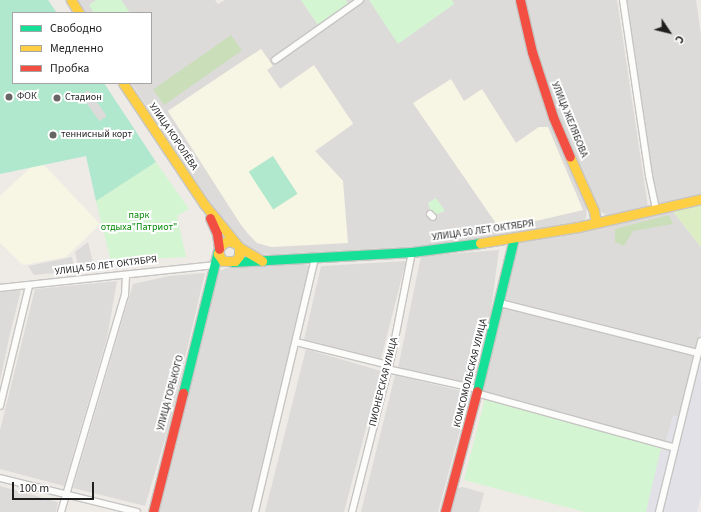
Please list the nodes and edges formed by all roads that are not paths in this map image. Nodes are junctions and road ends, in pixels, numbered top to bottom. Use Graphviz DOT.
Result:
graph roads {
  1 [pos="70,0"];
  2 [pos="360,0"];
  3 [pos="520,0"];
  4 [pos="623,0"];
  5 [pos="78,12"];
  6 [pos="275,60"];
  7 [pos="124,84"];
  8 [pos="701,199"];
  9 [pos="204,204"];
  10 [pos="656,209"];
  11 [pos="596,223"];
  12 [pos="514,238"];
  13 [pos="237,245"];
  14 [pos="218,250"];
  15 [pos="412,252"];
  16 [pos="315,259"];
  17 [pos="265,262"];
  18 [pos="230,263"];
  19 [pos="215,265"];
  20 [pos="126,276"];
  21 [pos="213,280"];
  22 [pos="29,286"];
  23 [pos="0,288"];
  24 [pos="500,303"];
  25 [pos="701,341"];
  26 [pos="296,342"];
  27 [pos="698,353"];
  28 [pos="388,367"];
  29 [pos="477,391"];
  30 [pos="0,406"];
  31 [pos="675,448"];
  32 [pos="0,478"];
  33 [pos="65,494"];
  34 [pos="61,512"];
  35 [pos="137,512"];
  36 [pos="152,512"];
  37 [pos="255,512"];
  38 [pos="352,512"];
  39 [pos="445,512"];
  40 [pos="660,512"];
  1 -- 5 [label="main road"];
  2 -- 6 [label="street"];
  3 -- 11 [label="main road, УЛИЦА ЖЕЛЯБОВА"];
  4 -- 10 [label="street"];
  7 -- 9 [label="main road, УЛИЦА КОРОЛЁВА"];
  8 -- 10 [label="main road, УЛИЦА 50 ЛЕТ ОКТЯБРЯ"];
  9 -- 13 [label="main road, УЛИЦА КОРОЛЁВА"];
  9 -- 14 [label="main road, УЛИЦА КОРОЛЁВА"];
  10 -- 11 [label="main road, УЛИЦА 50 ЛЕТ ОКТЯБРЯ"];
  11 -- 12 [label="main road, УЛИЦА 50 ЛЕТ ОКТЯБРЯ"];
  12 -- 15 [label="main road, УЛИЦА 50 ЛЕТ ОКТЯБРЯ"];
  12 -- 24 [label="main road, КОМСОМОЛЬСКАЯ УЛИЦА"];
  13 -- 14 [label="main road"];
  13 -- 17 [label="main road"];
  13 -- 18 [label="main road"];
  14 -- 18 [label="main road"];
  14 -- 19 [label="main road, УЛИЦА ГОРЬКОГО"];
  15 -- 16 [label="main road, УЛИЦА 50 ЛЕТ ОКТЯБРЯ"];
  15 -- 28 [label="street, ПИОНЕРСКАЯ УЛИЦА"];
  16 -- 17 [label="main road, УЛИЦА 50 ЛЕТ ОКТЯБРЯ"];
  16 -- 26 [label="street"];
  17 -- 18 [label="main road, УЛИЦА 50 ЛЕТ ОКТЯБРЯ"];
  18 -- 21 [label="main road, УЛИЦА ГОРЬКОГО"];
  19 -- 20 [label="street, УЛИЦА 50 ЛЕТ ОКТЯБРЯ"];
  19 -- 21 [label="main road, УЛИЦА ГОРЬКОГО"];
  20 -- 22 [label="street, УЛИЦА 50 ЛЕТ ОКТЯБРЯ"];
  20 -- 33 [label="street"];
  21 -- 36 [label="main road, УЛИЦА ГОРЬКОГО"];
  22 -- 23 [label="street, УЛИЦА 50 ЛЕТ ОКТЯБРЯ"];
  22 -- 30 [label="street"];
  24 -- 27 [label="street"];
  24 -- 29 [label="main road, КОМСОМОЛЬСКАЯ УЛИЦА"];
  25 -- 27 [label="street"];
  26 -- 28 [label="street"];
  26 -- 37 [label="street"];
  27 -- 31 [label="street"];
  28 -- 29 [label="street"];
  28 -- 38 [label="street, ПИОНЕРСКАЯ УЛИЦА"];
  29 -- 31 [label="street"];
  29 -- 39 [label="main road, КОМСОМОЛЬСКАЯ УЛИЦА"];
  31 -- 40 [label="street"];
  32 -- 33 [label="street"];
  33 -- 34 [label="street"];
  33 -- 35 [label="street"];
}
